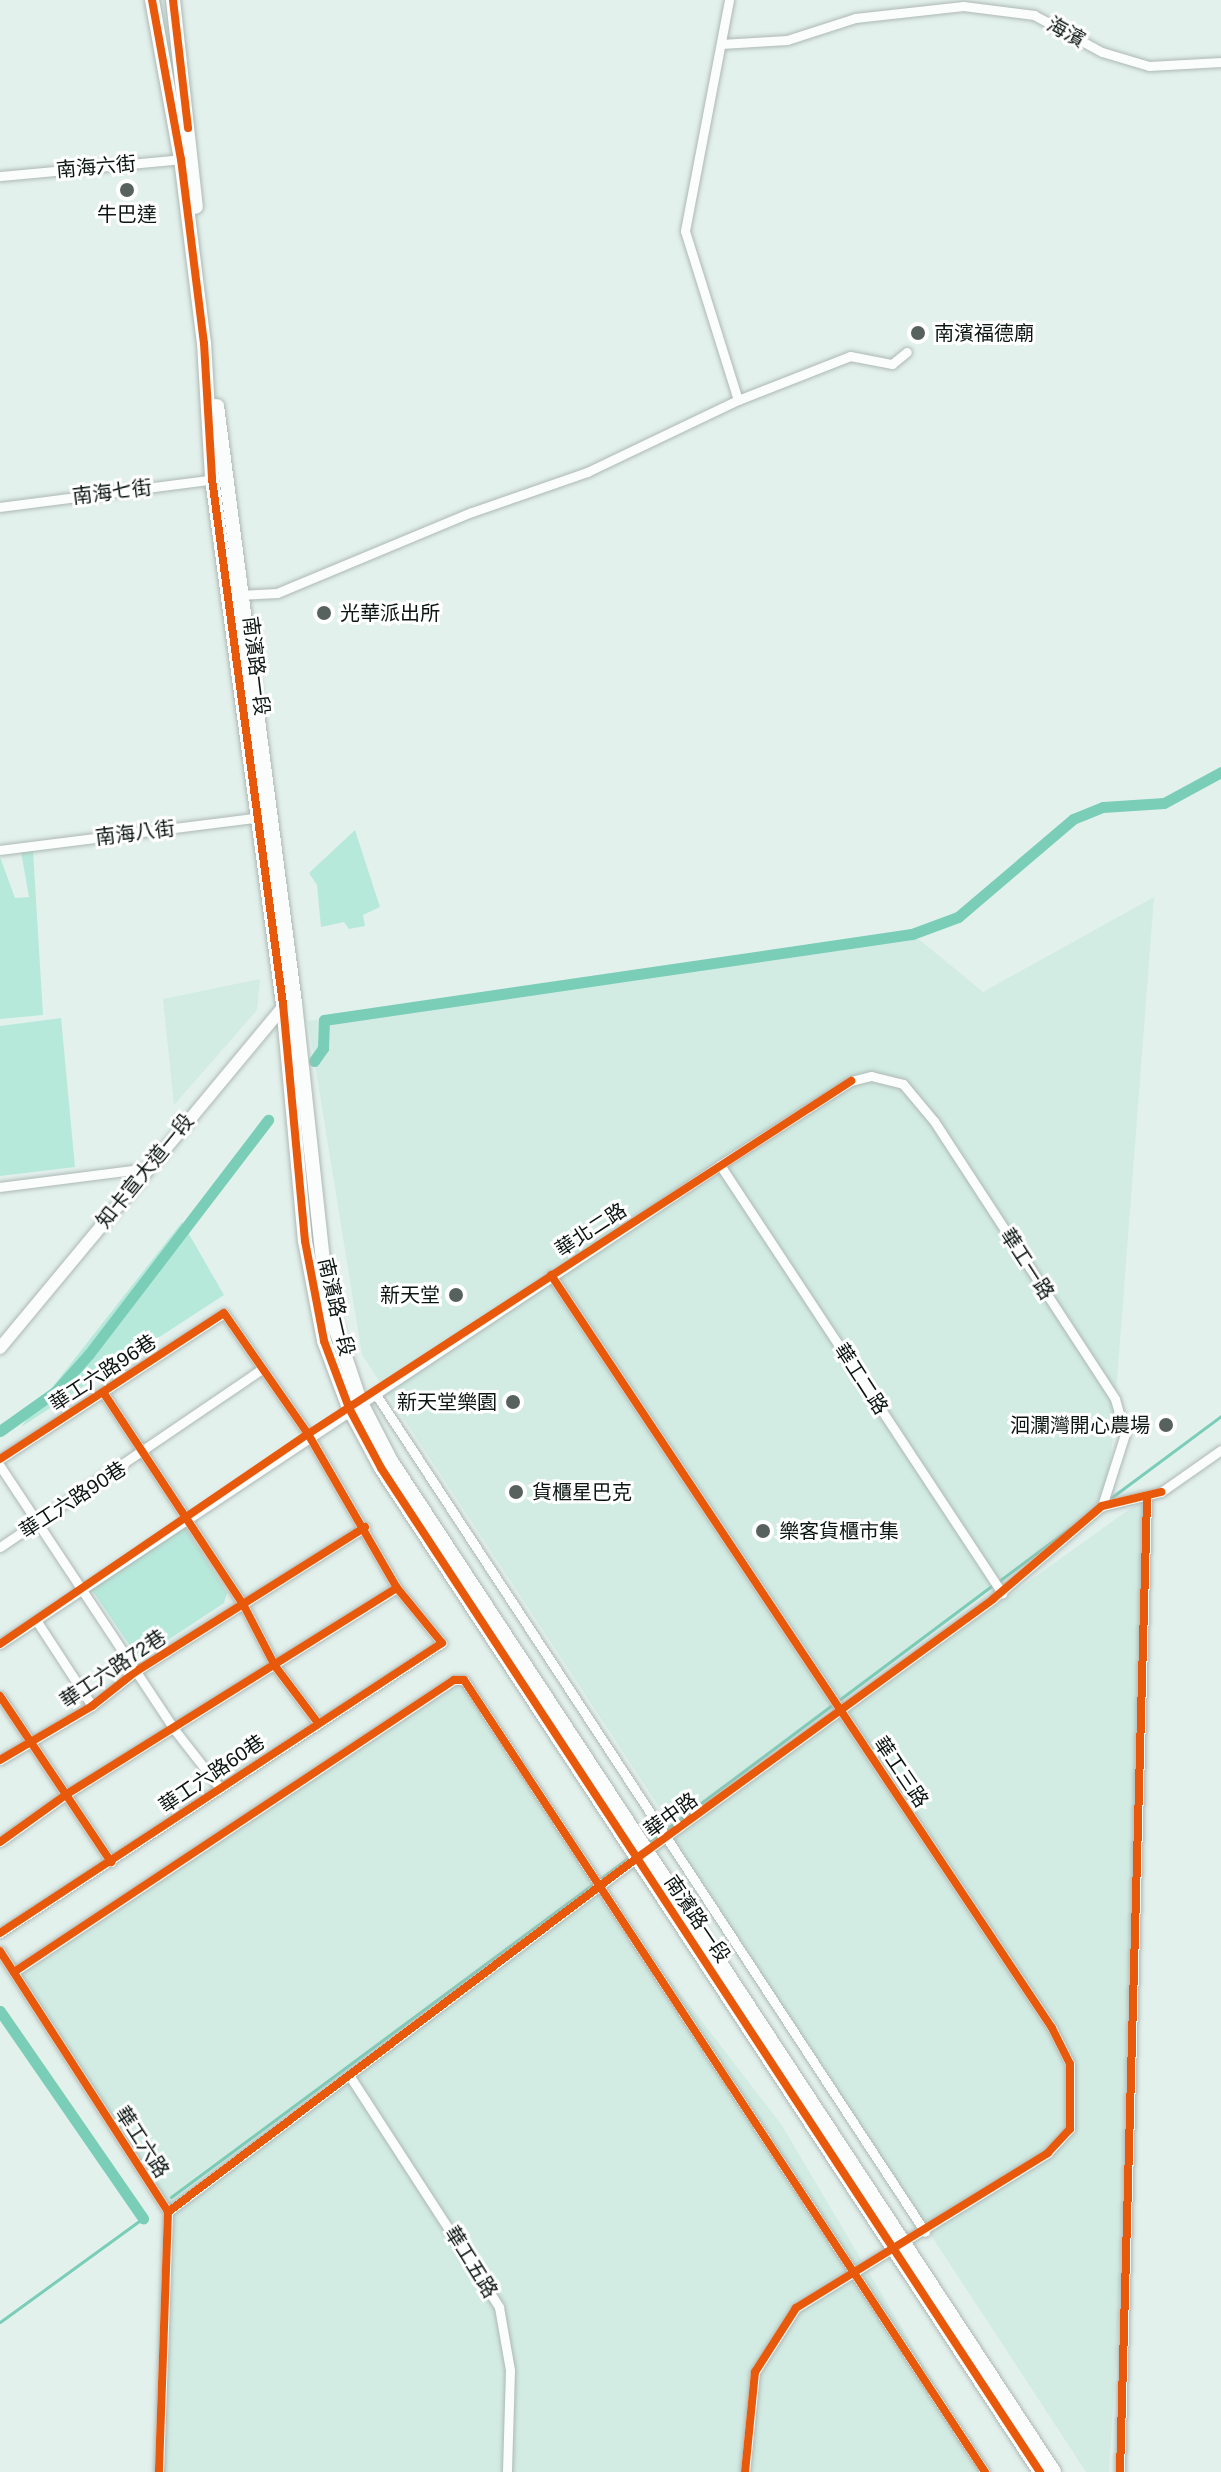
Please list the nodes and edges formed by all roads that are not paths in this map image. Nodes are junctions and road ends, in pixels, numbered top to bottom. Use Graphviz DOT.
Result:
graph roads {
  1 [pos="152,0"];
  2 [pos="173,0"];
  3 [pos="729,0"];
  4 [pos="721,44"];
  5 [pos="1221,62"];
  6 [pos="186,159"];
  7 [pos="0,176"];
  8 [pos="907,352"];
  9 [pos="738,400"];
  10 [pos="218,479"];
  11 [pos="0,507"];
  12 [pos="237,595"];
  13 [pos="264,817"];
  14 [pos="0,850"];
  15 [pos="289,1004"];
  16 [pos="851,1081"];
  17 [pos="720,1165"];
  18 [pos="148,1168"];
  19 [pos="0,1187"];
  20 [pos="551,1275"];
  21 [pos="0,1348"];
  22 [pos="262,1369"];
  23 [pos="103,1392"];
  24 [pos="375,1393"];
  25 [pos="354,1405"];
  26 [pos="308,1434"];
  27 [pos="1221,1450"];
  28 [pos="144,1453"];
  29 [pos="0,1459"];
  30 [pos="0,1466"];
  31 [pos="1147,1497"];
  32 [pos="1102,1506"];
  33 [pos="188,1520"];
  34 [pos="41,1523"];
  35 [pos="365,1527"];
  36 [pos="0,1547"];
  37 [pos="83,1587"];
  38 [pos="397,1588"];
  39 [pos="1002,1593"];
  40 [pos="243,1604"];
  41 [pos="36,1620"];
  42 [pos="0,1644"];
  43 [pos="275,1666"];
  44 [pos="135,1672"];
  45 [pos="0,1696"];
  46 [pos="92,1706"];
  47 [pos="842,1712"];
  48 [pos="318,1723"];
  49 [pos="174,1729"];
  50 [pos="29,1741"];
  51 [pos="0,1760"];
  52 [pos="220,1788"];
  53 [pos="67,1794"];
  54 [pos="669,1836"];
  55 [pos="0,1842"];
  56 [pos="642,1855"];
  57 [pos="111,1862"];
  58 [pos="599,1888"];
  59 [pos="0,1933"];
  60 [pos="0,1951"];
  61 [pos="14,1972"];
  62 [pos="351,2078"];
  63 [pos="168,2212"];
  64 [pos="925,2232"];
  65 [pos="896,2243"];
  66 [pos="851,2273"];
  67 [pos="159,2472"];
  68 [pos="507,2472"];
  69 [pos="745,2472"];
  70 [pos="985,2472"];
  71 [pos="1040,2472"];
  72 [pos="1054,2472"];
  73 [pos="1120,2472"];
  1 -- 6 [label="main road, 南濱路一段"];
  2 -- 6 [label="main road, 南濱路一段"];
  3 -- 4 [label="street"];
  4 -- 5 [label="street, 海濱"];
  4 -- 9 [label="street"];
  6 -- 7 [label="street, 南海六街"];
  6 -- 10 [label="main road, 南濱路一段"];
  8 -- 9 [label="street"];
  9 -- 12 [label="street"];
  10 -- 11 [label="street, 南海七街"];
  10 -- 12 [label="main road, 南濱路一段"];
  12 -- 13 [label="main road, 南濱路一段"];
  13 -- 14 [label="street, 南海八街"];
  13 -- 15 [label="main road, 南濱路一段"];
  15 -- 18 [label="street, 知卡宣大道一段"];
  15 -- 25 [label="main road, 南濱路一段"];
  16 -- 17 [label="street, 華北二路"];
  16 -- 32 [label="street, 華工一路"];
  17 -- 20 [label="street, 華北二路"];
  17 -- 39 [label="street, 華工二路"];
  18 -- 19 [label="street"];
  18 -- 21 [label="street, 知卡宣大道一段"];
  20 -- 24 [label="street, 華北二路"];
  20 -- 47 [label="street, 華工三路"];
  22 -- 23 [label="street, 華工六路96巷"];
  22 -- 26 [label="street"];
  22 -- 28 [label="street, 華工六路90巷"];
  23 -- 28 [label="street"];
  23 -- 29 [label="street, 華工六路96巷"];
  24 -- 25 [label="street, 華北二路"];
  24 -- 54 [label="street"];
  25 -- 26 [label="street"];
  25 -- 56 [label="main road, 南濱路一段"];
  26 -- 33 [label="street"];
  26 -- 35 [label="street"];
  27 -- 31 [label="street, 華中路"];
  28 -- 33 [label="street"];
  28 -- 34 [label="street, 華工六路90巷"];
  30 -- 34 [label="street"];
  31 -- 32 [label="street, 華中路"];
  31 -- 73 [label="street"];
  32 -- 39 [label="street, 華中路"];
  33 -- 37 [label="street"];
  33 -- 40 [label="street"];
  34 -- 36 [label="street, 華工六路90巷"];
  34 -- 37 [label="street"];
  35 -- 38 [label="street"];
  35 -- 40 [label="street, 華工六路72巷"];
  37 -- 41 [label="street"];
  37 -- 44 [label="street"];
  38 -- 43 [label="street"];
  38 -- 48 [label="street, 華工六路60巷"];
  39 -- 47 [label="street, 華中路"];
  40 -- 43 [label="street"];
  40 -- 44 [label="street, 華工六路72巷"];
  41 -- 42 [label="street"];
  41 -- 46 [label="street"];
  43 -- 48 [label="street"];
  43 -- 49 [label="street"];
  44 -- 46 [label="street, 華工六路72巷"];
  44 -- 49 [label="street"];
  45 -- 50 [label="street"];
  46 -- 50 [label="street, 華工六路72巷"];
  47 -- 54 [label="street, 華中路"];
  47 -- 64 [label="street, 華工三路"];
  48 -- 52 [label="street, 華工六路60巷"];
  49 -- 52 [label="street"];
  49 -- 53 [label="street"];
  50 -- 51 [label="street, 華工六路72巷"];
  50 -- 53 [label="street"];
  52 -- 57 [label="street, 華工六路60巷"];
  53 -- 55 [label="street"];
  53 -- 57 [label="street"];
  54 -- 56 [label="street, 華中路"];
  54 -- 64 [label="street"];
  56 -- 58 [label="street, 華中路"];
  56 -- 65 [label="main road, 南濱路一段"];
  57 -- 59 [label="street, 華工六路60巷"];
  58 -- 61 [label="street"];
  58 -- 62 [label="street, 華中路"];
  58 -- 66 [label="street"];
  60 -- 61 [label="street, 華工六路"];
  61 -- 63 [label="street, 華工六路"];
  62 -- 63 [label="street, 華中路"];
  62 -- 68 [label="street, 華工五路"];
  63 -- 67 [label="street"];
  64 -- 65 [label="street, 華工三路"];
  65 -- 66 [label="street, 華工三路"];
  65 -- 71 [label="main road, 南濱路一段"];
  65 -- 72 [label="main road, 南濱路一段"];
  66 -- 69 [label="street, 華工三路"];
  66 -- 70 [label="street"];
}
